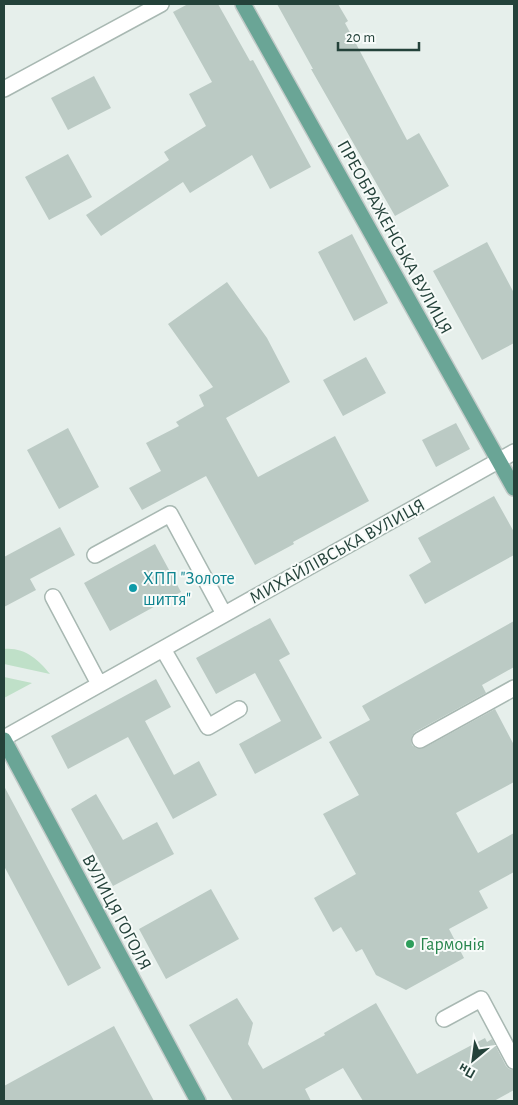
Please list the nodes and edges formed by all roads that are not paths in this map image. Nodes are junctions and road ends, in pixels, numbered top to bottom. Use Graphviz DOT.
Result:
graph roads {
  1 [pos="162,4"];
  2 [pos="243,4"];
  3 [pos="4,89"];
  4 [pos="514,452"];
  5 [pos="499,461"];
  6 [pos="514,488"];
  7 [pos="95,555"];
  8 [pos="54,597"];
  9 [pos="224,614"];
  10 [pos="163,649"];
  11 [pos="99,684"];
  12 [pos="514,688"];
  13 [pos="239,709"];
  14 [pos="4,739"];
  15 [pos="420,740"];
  16 [pos="444,1019"];
  17 [pos="514,1062"];
  18 [pos="198,1101"];
  1 -- 3 [label="street"];
  2 -- 5 [label="main road, ПРЕОБРАЖЕНСЬКА ВУЛИЦЯ"];
  4 -- 5 [label="street, МИХАЙЛІВСЬКА ВУЛИЦЯ"];
  5 -- 6 [label="main road, ПРЕОБРАЖЕНСЬКА ВУЛИЦЯ"];
  5 -- 9 [label="street, МИХАЙЛІВСЬКА ВУЛИЦЯ"];
  7 -- 9 [label="street"];
  8 -- 11 [label="street"];
  9 -- 10 [label="street, МИХАЙЛІВСЬКА ВУЛИЦЯ"];
  10 -- 11 [label="street, МИХАЙЛІВСЬКА ВУЛИЦЯ"];
  10 -- 13 [label="street"];
  11 -- 14 [label="street, МИХАЙЛІВСЬКА ВУЛИЦЯ"];
  12 -- 15 [label="street"];
  14 -- 18 [label="main road, ВУЛИЦЯ ГОГОЛЯ"];
  16 -- 17 [label="street"];
}
